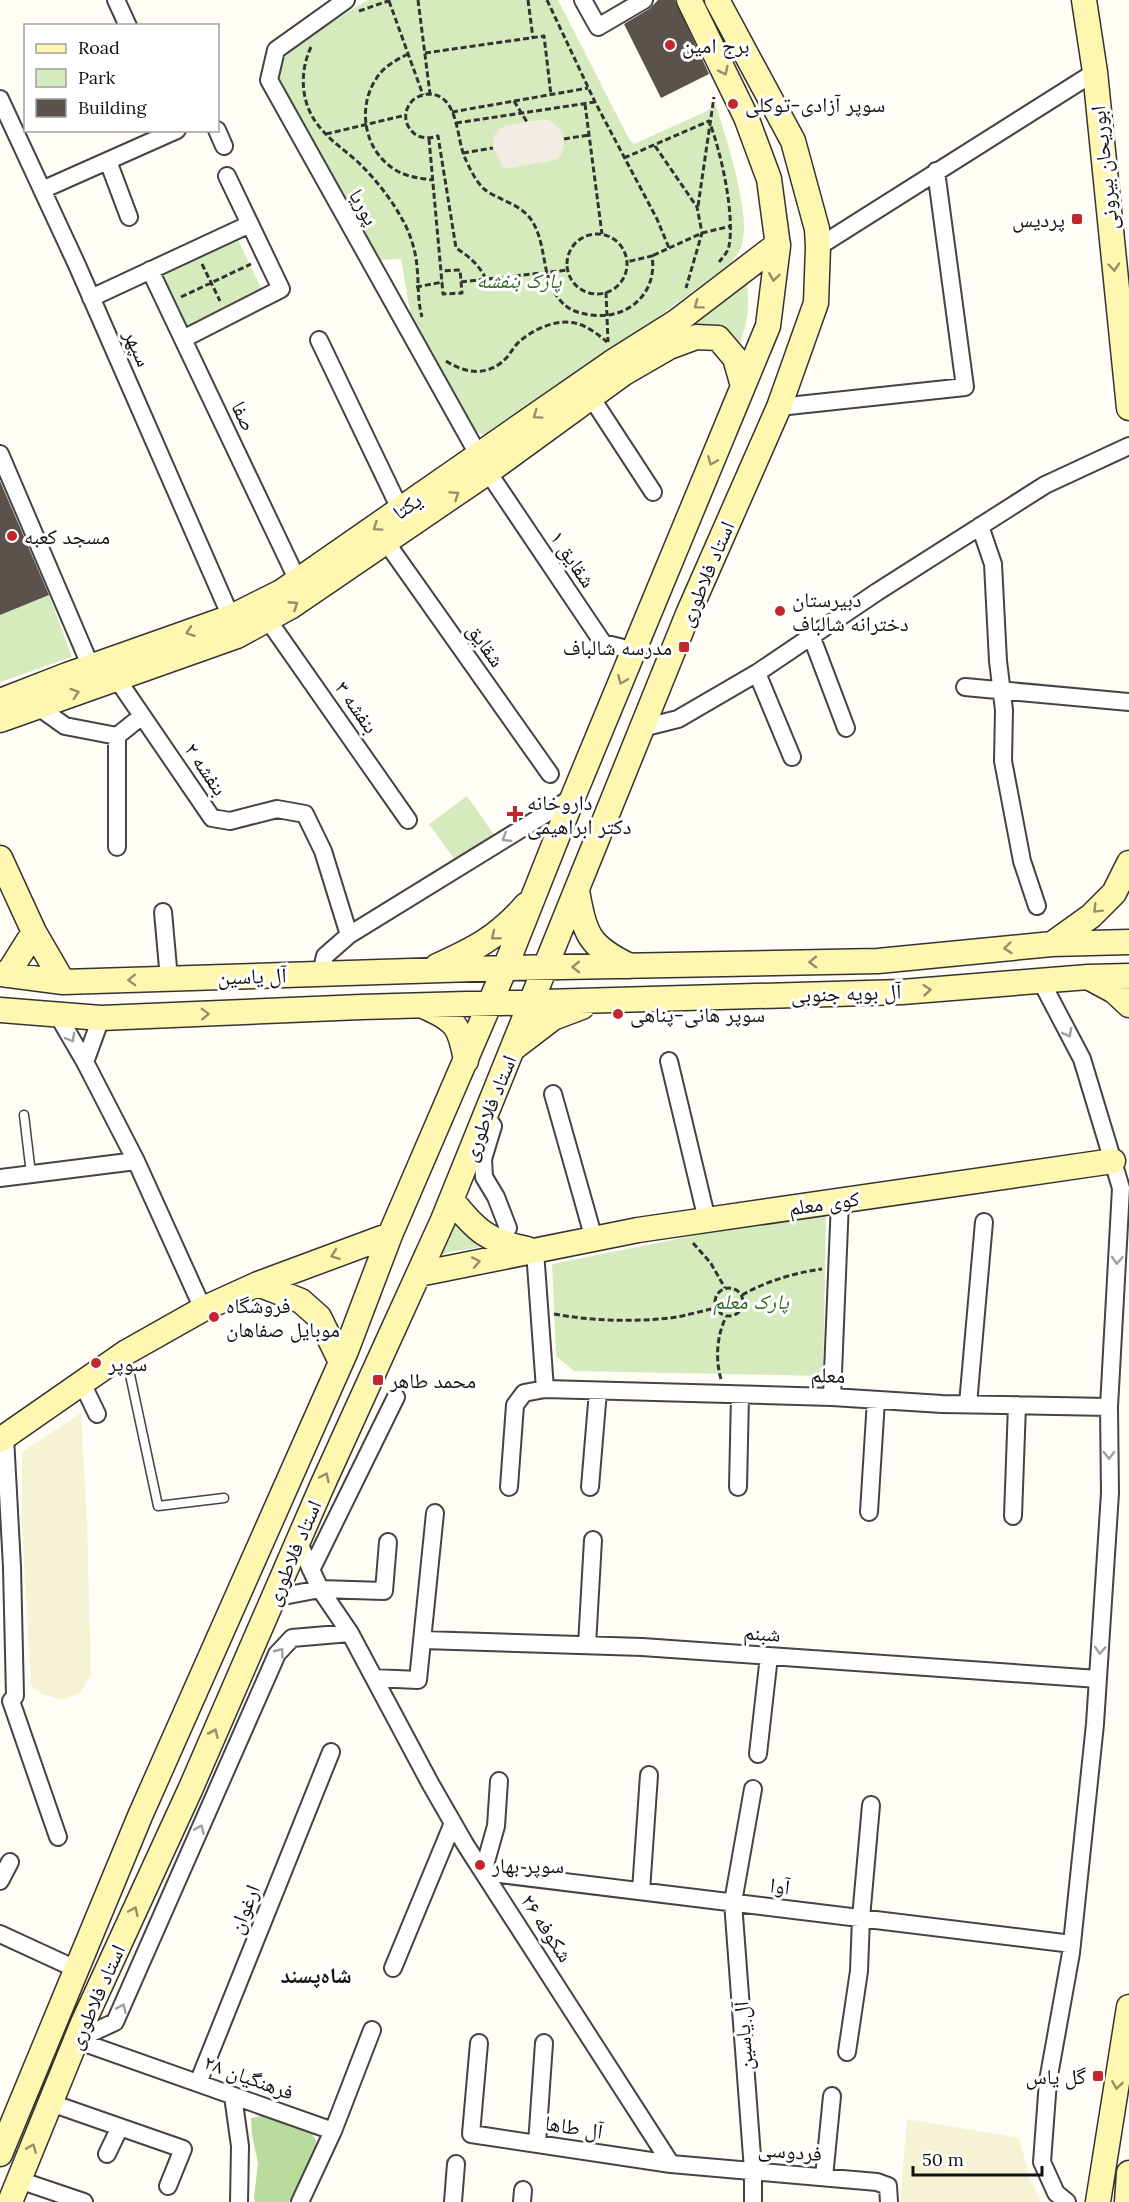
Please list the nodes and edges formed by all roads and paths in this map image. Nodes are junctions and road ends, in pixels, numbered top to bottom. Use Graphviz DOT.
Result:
graph roads {
  1 [pos="117,0"];
  2 [pos="418,0"];
  3 [pos="528,0"];
  4 [pos="547,0"];
  5 [pos="583,0"];
  6 [pos="644,0"];
  7 [pos="689,0"];
  8 [pos="717,0"];
  9 [pos="1084,0"];
  10 [pos="390,1"];
  11 [pos="351,6"];
  12 [pos="128,24"];
  13 [pos="533,38"];
  14 [pos="313,42"];
  15 [pos="425,53"];
  16 [pos="408,54"];
  17 [pos="720,64"];
  18 [pos="1095,72"];
  19 [pos="588,88"];
  20 [pos="423,94"];
  21 [pos="430,94"];
  22 [pos="551,95"];
  23 [pos="0,99"];
  24 [pos="513,101"];
  25 [pos="595,102"];
  26 [pos="585,104"];
  27 [pos="452,112"];
  28 [pos="520,114"];
  29 [pos="406,115"];
  30 [pos="709,121"];
  31 [pos="527,122"];
  32 [pos="456,123"];
  33 [pos="366,124"];
  34 [pos="173,132"];
  35 [pos="218,132"];
  36 [pos="21,133"];
  37 [pos="325,134"];
  38 [pos="589,135"];
  39 [pos="429,139"];
  40 [pos="564,139"];
  41 [pos="224,146"];
  42 [pos="656,146"];
  43 [pos="493,148"];
  44 [pos="463,153"];
  45 [pos="624,158"];
  46 [pos="108,161"];
  47 [pos="936,171"];
  48 [pos="227,176"];
  49 [pos="433,180"];
  50 [pos="42,190"];
  51 [pos="697,207"];
  52 [pos="129,217"];
  53 [pos="250,224"];
  54 [pos="731,226"];
  55 [pos="702,233"];
  56 [pos="602,234"];
  57 [pos="778,244"];
  58 [pos="818,247"];
  59 [pos="669,248"];
  60 [pos="652,256"];
  61 [pos="198,257"];
  62 [pos="626,262"];
  63 [pos="718,263"];
  64 [pos="250,265"];
  65 [pos="150,270"];
  66 [pos="568,270"];
  67 [pos="442,271"];
  68 [pos="546,272"];
  69 [pos="486,279"];
  70 [pos="443,282"];
  71 [pos="461,282"];
  72 [pos="694,282"];
  73 [pos="211,283"];
  74 [pos="416,287"];
  75 [pos="606,292"];
  76 [pos="91,298"];
  77 [pos="173,301"];
  78 [pos="224,309"];
  79 [pos="606,316"];
  80 [pos="424,326"];
  81 [pos="183,339"];
  82 [pos="319,340"];
  83 [pos="1125,348"];
  84 [pos="609,358"];
  85 [pos="446,367"];
  86 [pos="743,386"];
  87 [pos="591,397"];
  88 [pos="779,406"];
  89 [pos="1129,408"];
  90 [pos="1129,446"];
  91 [pos="0,454"];
  92 [pos="484,464"];
  93 [pos="653,492"];
  94 [pos="401,511"];
  95 [pos="980,526"];
  96 [pos="386,542"];
  97 [pos="298,581"];
  98 [pos="231,617"];
  99 [pos="268,620"];
  100 [pos="812,638"];
  101 [pos="635,651"];
  102 [pos="91,667"];
  103 [pos="757,674"];
  104 [pos="117,679"];
  105 [pos="965,687"];
  106 [pos="1002,691"];
  107 [pos="0,701"];
  108 [pos="31,702"];
  109 [pos="1129,702"];
  110 [pos="142,716"];
  111 [pos="0,720"];
  112 [pos="642,728"];
  113 [pos="846,728"];
  114 [pos="117,736"];
  115 [pos="792,757"];
  116 [pos="550,774"];
  117 [pos="573,797"];
  118 [pos="408,820"];
  119 [pos="117,847"];
  120 [pos="0,858"];
  121 [pos="1129,863"];
  122 [pos="6,884"];
  123 [pos="577,891"];
  124 [pos="536,894"];
  125 [pos="1037,906"];
  126 [pos="163,912"];
  127 [pos="34,932"];
  128 [pos="350,935"];
  129 [pos="1129,942"];
  130 [pos="1052,944"];
  131 [pos="740,964"];
  132 [pos="630,966"];
  133 [pos="505,968"];
  134 [pos="545,968"];
  135 [pos="428,971"];
  136 [pos="364,973"];
  137 [pos="3,974"];
  138 [pos="321,974"];
  139 [pos="1129,976"];
  140 [pos="1088,977"];
  141 [pos="169,978"];
  142 [pos="1041,981"];
  143 [pos="63,982"];
  144 [pos="742,996"];
  145 [pos="598,1001"];
  146 [pos="531,1003"];
  147 [pos="490,1004"];
  148 [pos="420,1005"];
  149 [pos="1129,1005"];
  150 [pos="361,1007"];
  151 [pos="0,1010"];
  152 [pos="57,1014"];
  153 [pos="101,1018"];
  154 [pos="513,1048"];
  155 [pos="466,1061"];
  156 [pos="669,1061"];
  157 [pos="85,1062"];
  158 [pos="553,1094"];
  159 [pos="24,1115"];
  160 [pos="486,1116"];
  161 [pos="136,1161"];
  162 [pos="1113,1161"];
  163 [pos="31,1174"];
  164 [pos="0,1178"];
  165 [pos="452,1200"];
  166 [pos="840,1201"];
  167 [pos="707,1220"];
  168 [pos="984,1222"];
  169 [pos="508,1228"];
  170 [pos="390,1235"];
  171 [pos="687,1236"];
  172 [pos="594,1239"];
  173 [pos="535,1251"];
  174 [pos="837,1269"];
  175 [pos="419,1274"];
  176 [pos="258,1284"];
  177 [pos="725,1288"];
  178 [pos="742,1295"];
  179 [pos="716,1308"];
  180 [pos="203,1309"];
  181 [pos="554,1314"];
  182 [pos="726,1317"];
  183 [pos="125,1353"];
  184 [pos="341,1362"];
  185 [pos="82,1383"];
  186 [pos="545,1389"];
  187 [pos="598,1391"];
  188 [pos="732,1395"];
  189 [pos="396,1397"];
  190 [pos="832,1397"];
  191 [pos="876,1400"];
  192 [pos="968,1404"];
  193 [pos="1017,1405"];
  194 [pos="1109,1407"];
  195 [pos="97,1414"];
  196 [pos="2,1438"];
  197 [pos="509,1487"];
  198 [pos="590,1487"];
  199 [pos="738,1487"];
  200 [pos="224,1498"];
  201 [pos="869,1512"];
  202 [pos="435,1513"];
  203 [pos="1013,1516"];
  204 [pos="593,1540"];
  205 [pos="298,1541"];
  206 [pos="388,1542"];
  207 [pos="311,1570"];
  208 [pos="320,1589"];
  209 [pos="273,1598"];
  210 [pos="350,1633"];
  211 [pos="423,1640"];
  212 [pos="587,1645"];
  213 [pos="769,1656"];
  214 [pos="374,1678"];
  215 [pos="1098,1679"];
  216 [pos="5,1700"];
  217 [pos="331,1752"];
  218 [pos="758,1754"];
  219 [pos="650,1775"];
  220 [pos="499,1781"];
  221 [pos="753,1789"];
  222 [pos="871,1805"];
  223 [pos="453,1823"];
  224 [pos="58,1837"];
  225 [pos="10,1862"];
  226 [pos="483,1872"];
  227 [pos="0,1881"];
  228 [pos="642,1891"];
  229 [pos="733,1902"];
  230 [pos="861,1918"];
  231 [pos="0,1934"];
  232 [pos="90,1937"];
  233 [pos="1072,1944"];
  234 [pos="116,1950"];
  235 [pos="393,1968"];
  236 [pos="76,1969"];
  237 [pos="1129,2007"];
  238 [pos="372,2030"];
  239 [pos="76,2040"];
  240 [pos="479,2043"];
  241 [pos="544,2043"];
  242 [pos="847,2052"];
  243 [pos="198,2083"];
  244 [pos="233,2096"];
  245 [pos="832,2096"];
  246 [pos="51,2103"];
  247 [pos="120,2127"];
  248 [pos="333,2131"];
  249 [pos="537,2144"];
  250 [pos="0,2154"];
  251 [pos="107,2154"];
  252 [pos="456,2164"];
  253 [pos="671,2164"];
  254 [pos="753,2170"];
  255 [pos="1129,2173"];
  256 [pos="824,2177"];
  257 [pos="168,2186"];
  258 [pos="14,2191"];
  259 [pos="1128,2199"];
  260 [pos="84,2202"];
  261 [pos="239,2202"];
  262 [pos="300,2202"];
  263 [pos="453,2202"];
  264 [pos="753,2202"];
  265 [pos="889,2202"];
  266 [pos="1067,2202"];
  267 [pos="1098,2202"];
  1 -- 12 [label="street"];
  2 -- 15 [label="path"];
  3 -- 13 [label="path"];
  4 -- 19 [label="path"];
  5 -- 6 [label="street"];
  7 -- 17 [label="main road, استاد فلاطوری"];
  8 -- 58 [label="main road, استاد فلاطوری"];
  9 -- 18 [label="main road, ابوریحان بیرونی"];
  10 -- 11 [label="path"];
  10 -- 16 [label="path"];
  11 -- 92 [label="street, پوریا"];
  13 -- 15 [label="path"];
  13 -- 22 [label="path"];
  14 -- 37 [label="path"];
  15 -- 21 [label="path"];
  16 -- 20 [label="path"];
  16 -- 33 [label="path"];
  17 -- 30 [label="path"];
  17 -- 57 [label="main road, استاد فلاطوری, one-way"];
  18 -- 47 [label="street"];
  18 -- 83 [label="main road, ابوریحان بیرونی, one-way"];
  19 -- 22 [label="path"];
  19 -- 25 [label="path"];
  20 -- 21 [label="path"];
  20 -- 29 [label="path"];
  21 -- 27 [label="path"];
  22 -- 24 [label="path"];
  23 -- 36 [label="street, سپهر"];
  24 -- 27 [label="path"];
  24 -- 28 [label="path"];
  25 -- 26 [label="path"];
  25 -- 45 [label="path"];
  26 -- 28 [label="path"];
  26 -- 38 [label="path"];
  27 -- 32 [label="path"];
  28 -- 31 [label="path"];
  28 -- 32 [label="path"];
  29 -- 33 [label="path"];
  29 -- 39 [label="path"];
  30 -- 42 [label="path"];
  30 -- 51 [label="path"];
  30 -- 54 [label="path"];
  32 -- 44 [label="path"];
  33 -- 37 [label="path"];
  33 -- 49 [label="path"];
  34 -- 46 [label="street"];
  35 -- 41 [label="street"];
  36 -- 50 [label="street, سپهر"];
  37 -- 74 [label="path"];
  38 -- 40 [label="path"];
  38 -- 56 [label="path"];
  39 -- 49 [label="path"];
  39 -- 69 [label="path"];
  42 -- 45 [label="path"];
  42 -- 51 [label="path"];
  43 -- 44 [label="path"];
  44 -- 68 [label="path"];
  45 -- 59 [label="path"];
  46 -- 50 [label="street"];
  46 -- 52 [label="street"];
  47 -- 58 [label="street"];
  47 -- 88 [label="street"];
  48 -- 53 [label="street"];
  49 -- 67 [label="path"];
  50 -- 76 [label="street, سپهر"];
  51 -- 55 [label="path"];
  53 -- 65 [label="street"];
  53 -- 81 [label="street"];
  54 -- 55 [label="path"];
  54 -- 63 [label="path"];
  55 -- 59 [label="path"];
  55 -- 72 [label="path"];
  56 -- 62 [label="path"];
  56 -- 66 [label="path"];
  57 -- 84 [label="main road, یکتا, one-way"];
  57 -- 86 [label="main road, استاد فلاطوری, one-way"];
  58 -- 88 [label="main road, استاد فلاطوری"];
  59 -- 60 [label="path"];
  60 -- 62 [label="path"];
  60 -- 79 [label="path"];
  61 -- 73 [label="path"];
  62 -- 75 [label="path"];
  64 -- 73 [label="path"];
  65 -- 76 [label="street"];
  65 -- 81 [label="street, صفا"];
  66 -- 68 [label="path"];
  66 -- 75 [label="path"];
  67 -- 70 [label="path"];
  67 -- 71 [label="path"];
  68 -- 69 [label="path"];
  68 -- 79 [label="path"];
  69 -- 71 [label="path"];
  70 -- 71 [label="path"];
  70 -- 74 [label="path"];
  73 -- 77 [label="path"];
  73 -- 78 [label="path"];
  74 -- 80 [label="path"];
  75 -- 79 [label="path"];
  76 -- 98 [label="street, سپهر"];
  79 -- 84 [label="path"];
  81 -- 97 [label="street, صفا"];
  82 -- 94 [label="street"];
  83 -- 89 [label="main road, ابوریحان بیرونی"];
  84 -- 85 [label="path"];
  84 -- 86 [label="main road, یکتا"];
  84 -- 87 [label="main road, یکتا"];
  84 -- 92 [label="main road, یکتا, one-way"];
  86 -- 101 [label="main road, استاد فلاطوری, one-way"];
  87 -- 92 [label="main road, یکتا"];
  87 -- 93 [label="street"];
  88 -- 112 [label="main road, استاد فلاطوری"];
  90 -- 95 [label="street"];
  91 -- 102 [label="street"];
  92 -- 94 [label="main road, یکتا"];
  96 -- 92 [label="main road, یکتا, one-way"];
  92 -- 101 [label="street, شقایق ۱"];
  94 -- 97 [label="main road, یکتا, one-way"];
  95 -- 100 [label="street"];
  95 -- 106 [label="street"];
  99 -- 96 [label="main road, یکتا, one-way"];
  96 -- 116 [label="street, شقایق"];
  97 -- 98 [label="main road, یکتا"];
  98 -- 102 [label="main road, یکتا, one-way"];
  99 -- 104 [label="main road, یکتا"];
  99 -- 118 [label="street, بنفشه ۳"];
  100 -- 103 [label="street"];
  100 -- 113 [label="street"];
  101 -- 117 [label="main road, استاد فلاطوری, one-way"];
  102 -- 108 [label="main road, یکتا"];
  103 -- 112 [label="street"];
  103 -- 115 [label="street"];
  108 -- 104 [label="main road, یکتا, one-way"];
  104 -- 110 [label="street, بنفشه ۲"];
  105 -- 106 [label="street"];
  106 -- 109 [label="street"];
  106 -- 125 [label="street"];
  107 -- 108 [label="main road, یکتا"];
  108 -- 111 [label="main road, یکتا"];
  108 -- 114 [label="street"];
  110 -- 114 [label="street"];
  110 -- 128 [label="street, بنفشه ۲"];
  112 -- 123 [label="main road, استاد فلاطوری"];
  114 -- 119 [label="street"];
  117 -- 124 [label="main road, استاد فلاطوری"];
  117 -- 128 [label="street, one-way"];
  120 -- 122 [label="main road"];
  121 -- 130 [label="main road, one-way"];
  122 -- 127 [label="main road"];
  123 -- 132 [label="main road"];
  123 -- 134 [label="main road, استاد فلاطوری"];
  124 -- 133 [label="main road, استاد فلاطوری"];
  124 -- 135 [label="main road, one-way"];
  126 -- 141 [label="street"];
  127 -- 137 [label="main road"];
  127 -- 143 [label="main road"];
  128 -- 138 [label="street"];
  129 -- 130 [label="main road, آل بویه جنوبی"];
  130 -- 131 [label="main road, آل بویه جنوبی, one-way"];
  131 -- 132 [label="main road, آل بویه جنوبی"];
  131 -- 144 [label="main road"];
  132 -- 134 [label="main road, آل بویه جنوبی, one-way"];
  133 -- 134 [label="main road, آل بویه جنوبی"];
  133 -- 135 [label="main road, آل یاسین"];
  133 -- 147 [label="main road, استاد فلاطوری"];
  134 -- 146 [label="main road, استاد فلاطوری"];
  135 -- 136 [label="main road, آل یاسین"];
  136 -- 138 [label="main road, آل یاسین"];
  136 -- 150 [label="main road"];
  137 -- 143 [label="main road, آل یاسین"];
  138 -- 141 [label="main road, آل یاسین"];
  139 -- 140 [label="main road, آل بویه جنوبی"];
  140 -- 142 [label="main road, آل بویه جنوبی"];
  140 -- 149 [label="main road"];
  141 -- 143 [label="main road, آل یاسین, one-way"];
  144 -- 142 [label="main road, آل بویه جنوبی, one-way"];
  142 -- 162 [label="street, one-way"];
  144 -- 145 [label="main road, آل بویه جنوبی"];
  145 -- 146 [label="main road, آل بویه جنوبی"];
  145 -- 154 [label="main road"];
  146 -- 147 [label="main road, آل بویه جنوبی"];
  146 -- 154 [label="main road, استاد فلاطوری"];
  147 -- 148 [label="main road, آل یاسین"];
  147 -- 155 [label="main road, استاد فلاطوری"];
  148 -- 150 [label="main road, آل یاسین"];
  148 -- 155 [label="main road"];
  153 -- 150 [label="main road, آل یاسین, one-way"];
  151 -- 152 [label="main road, آل یاسین"];
  152 -- 153 [label="main road, آل یاسین"];
  152 -- 157 [label="street, one-way"];
  153 -- 157 [label="street"];
  154 -- 160 [label="main road, استاد فلاطوری"];
  155 -- 170 [label="main road, استاد فلاطوری"];
  156 -- 167 [label="street"];
  157 -- 161 [label="street"];
  158 -- 172 [label="street"];
  159 -- 163 [label="lane"];
  160 -- 165 [label="main road, استاد فلاطوری"];
  160 -- 169 [label="street"];
  161 -- 163 [label="street"];
  161 -- 180 [label="street"];
  162 -- 166 [label="main road, کوی معلم"];
  162 -- 194 [label="street, one-way"];
  163 -- 164 [label="street"];
  165 -- 173 [label="main road, کوی معلم"];
  165 -- 175 [label="main road, استاد فلاطوری"];
  166 -- 167 [label="main road, کوی معلم"];
  166 -- 174 [label="street"];
  167 -- 172 [label="main road, کوی معلم"];
  168 -- 192 [label="street"];
  170 -- 176 [label="main road, one-way"];
  170 -- 184 [label="main road, استاد فلاطوری"];
  171 -- 177 [label="path"];
  172 -- 173 [label="main road, کوی معلم"];
  175 -- 173 [label="main road, کوی معلم, one-way"];
  173 -- 186 [label="street"];
  174 -- 178 [label="path"];
  174 -- 190 [label="street"];
  205 -- 175 [label="main road, استاد فلاطوری, one-way"];
  176 -- 180 [label="main road"];
  176 -- 184 [label="main road"];
  177 -- 178 [label="path"];
  177 -- 179 [label="path"];
  178 -- 182 [label="path"];
  179 -- 181 [label="path"];
  179 -- 182 [label="path"];
  180 -- 183 [label="main road"];
  182 -- 188 [label="path"];
  183 -- 185 [label="main road"];
  183 -- 200 [label="lane"];
  184 -- 232 [label="main road, استاد فلاطوری"];
  185 -- 195 [label="street"];
  185 -- 196 [label="main road"];
  186 -- 187 [label="street, معلم"];
  186 -- 197 [label="street"];
  187 -- 188 [label="street, معلم"];
  187 -- 198 [label="street"];
  188 -- 190 [label="street, معلم"];
  188 -- 199 [label="street"];
  189 -- 207 [label="street"];
  190 -- 191 [label="street, معلم"];
  191 -- 192 [label="street, معلم"];
  191 -- 201 [label="street"];
  192 -- 193 [label="street, معلم"];
  193 -- 194 [label="street, معلم"];
  193 -- 203 [label="street"];
  194 -- 215 [label="street, one-way"];
  196 -- 216 [label="street"];
  202 -- 211 [label="street"];
  204 -- 212 [label="street"];
  205 -- 207 [label="street, شکوفه ۲۶"];
  205 -- 209 [label="main road, استاد فلاطوری"];
  206 -- 208 [label="street"];
  207 -- 208 [label="street, شکوفه ۲۶"];
  208 -- 209 [label="street"];
  208 -- 210 [label="street, شکوفه ۲۶"];
  234 -- 209 [label="main road, استاد فلاطوری, one-way"];
  210 -- 214 [label="street, شکوفه ۲۶"];
  239 -- 210 [label="street, one-way"];
  211 -- 212 [label="street, شبنم"];
  211 -- 214 [label="street"];
  212 -- 213 [label="street, شبنم"];
  213 -- 215 [label="street, شبنم"];
  213 -- 218 [label="street"];
  214 -- 223 [label="street, شکوفه ۲۶"];
  215 -- 233 [label="street"];
  216 -- 224 [label="street"];
  217 -- 243 [label="street, ارغوان"];
  219 -- 228 [label="street"];
  220 -- 226 [label="street"];
  221 -- 229 [label="street, آل یاسین"];
  222 -- 230 [label="street"];
  223 -- 226 [label="street, شکوفه ۲۶"];
  223 -- 235 [label="street"];
  225 -- 227 [label="street"];
  226 -- 228 [label="street, آوا"];
  226 -- 253 [label="street, شکوفه ۲۶"];
  228 -- 229 [label="street, آوا"];
  229 -- 230 [label="street, آوا"];
  229 -- 254 [label="street, آل یاسین"];
  230 -- 233 [label="street, آوا"];
  230 -- 242 [label="street"];
  231 -- 236 [label="street"];
  232 -- 234 [label="main road"];
  232 -- 236 [label="main road, استاد فلاطوری"];
  233 -- 266 [label="street"];
  234 -- 239 [label="main road, استاد فلاطوری"];
  236 -- 250 [label="main road, استاد فلاطوری"];
  237 -- 267 [label="main road, one-way"];
  238 -- 248 [label="street"];
  239 -- 243 [label="street, فرهنگیان ۲۸"];
  239 -- 246 [label="main road, استاد فلاطوری"];
  240 -- 249 [label="street, آل طاها"];
  241 -- 249 [label="street"];
  243 -- 244 [label="street, فرهنگیان ۲۸"];
  244 -- 248 [label="street, فرهنگیان ۲۸"];
  244 -- 261 [label="street"];
  245 -- 256 [label="street"];
  246 -- 247 [label="street"];
  258 -- 246 [label="main road, استاد فلاطوری, one-way"];
  247 -- 251 [label="street"];
  247 -- 257 [label="street"];
  248 -- 262 [label="street"];
  249 -- 253 [label="street, آل طاها"];
  252 -- 263 [label="street"];
  253 -- 254 [label="street, فردوسی"];
  254 -- 256 [label="street, فردوسی"];
  254 -- 264 [label="street, آل یاسین"];
  255 -- 259 [label="main road"];
  256 -- 265 [label="street, فردوسی"];
  258 -- 260 [label="street"];
}
